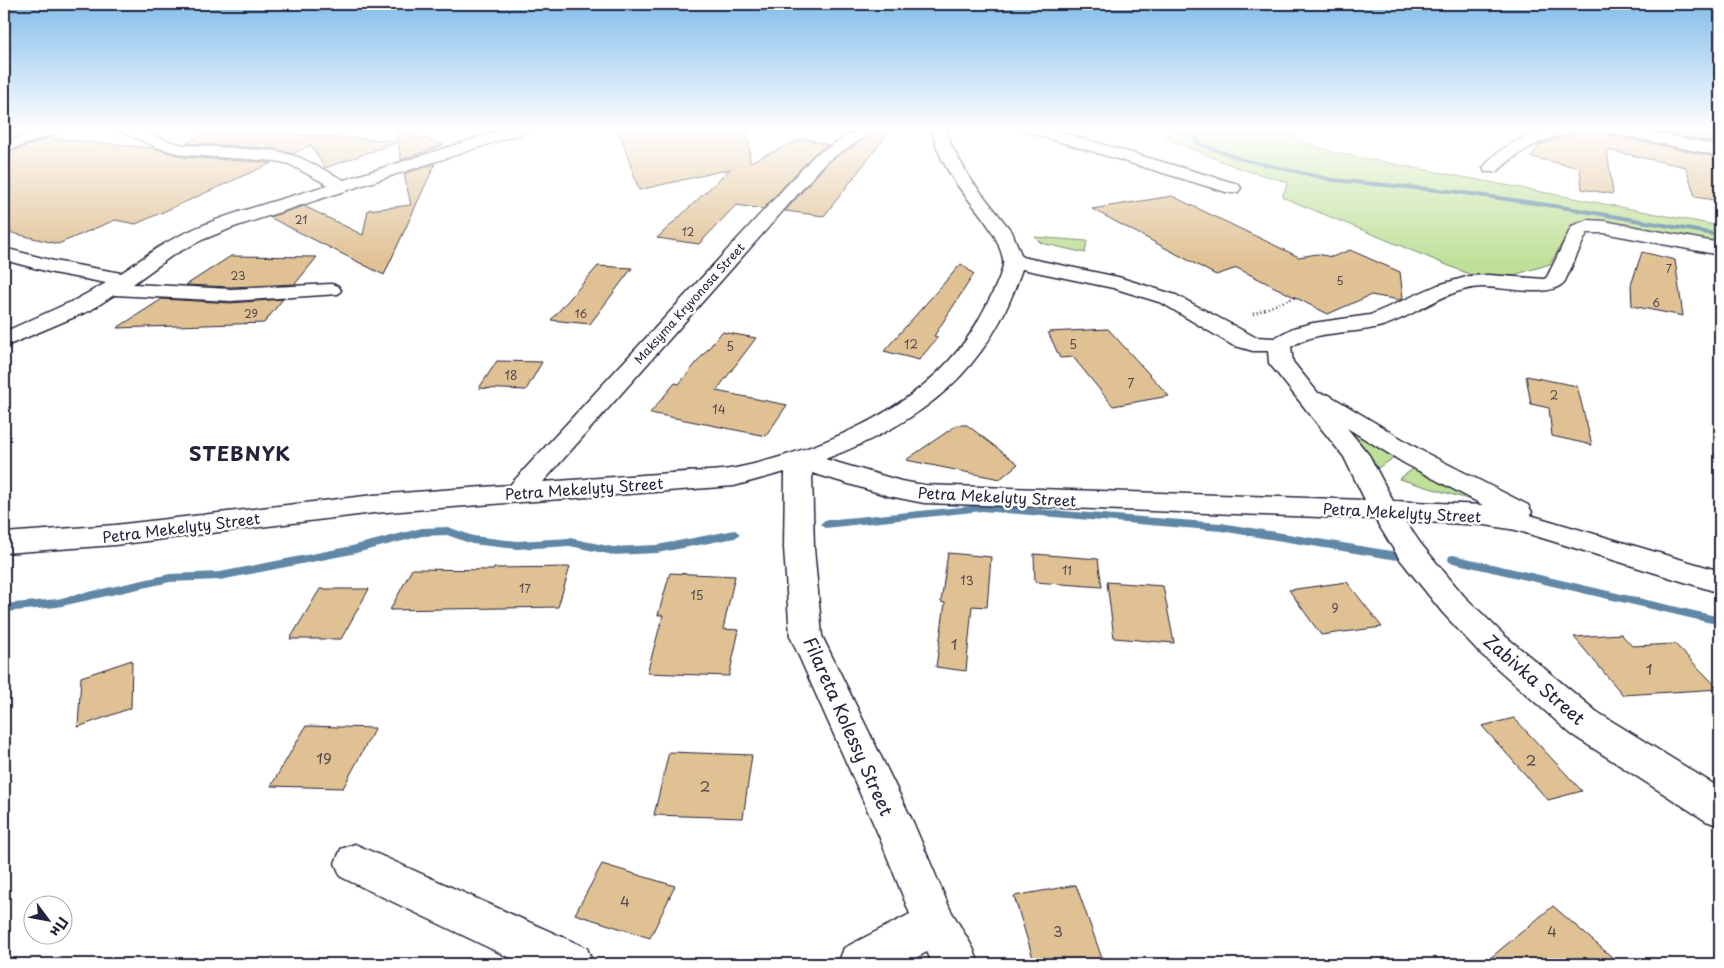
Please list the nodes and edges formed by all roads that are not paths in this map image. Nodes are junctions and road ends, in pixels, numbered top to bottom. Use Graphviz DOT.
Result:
graph roads {
  1 [pos="319,173"];
  2 [pos="384,173"];
  3 [pos="806,173"];
  4 [pos="959,173"];
  5 [pos="1182,173"];
  6 [pos="344,186"];
  7 [pos="1232,188"];
  8 [pos="1720,249"];
  9 [pos="4,254"];
  10 [pos="1014,261"];
  11 [pos="118,285"];
  12 [pos="331,290"];
  13 [pos="4,340"];
  14 [pos="1279,345"];
  15 [pos="1304,390"];
  16 [pos="798,460"];
  17 [pos="519,492"];
  18 [pos="1384,510"];
  19 [pos="1563,534"];
  20 [pos="4,543"];
  21 [pos="1720,582"];
  22 [pos="1720,809"];
  23 [pos="355,863"];
  24 [pos="936,924"];
  25 [pos="571,964"];
  26 [pos="860,964"];
  27 [pos="957,964"];
  1 -- 6 [label="street"];
  2 -- 6 [label="street"];
  3 -- 17 [label="street, Maksyma Kryvonosa Street"];
  4 -- 10 [label="street"];
  5 -- 7 [label="street"];
  6 -- 11 [label="street"];
  8 -- 14 [label="street"];
  9 -- 11 [label="street"];
  10 -- 14 [label="street"];
  10 -- 16 [label="street"];
  11 -- 12 [label="street"];
  11 -- 13 [label="street"];
  14 -- 15 [label="street, Zabivka Street"];
  15 -- 18 [label="street, Zabivka Street"];
  15 -- 19 [label="street"];
  16 -- 17 [label="street, Petra Mekelyty Street"];
  16 -- 18 [label="street, Petra Mekelyty Street"];
  16 -- 24 [label="street, Filareta Kolessy Street"];
  17 -- 20 [label="street, Petra Mekelyty Street"];
  18 -- 19 [label="street, Petra Mekelyty Street"];
  18 -- 22 [label="street, Zabivka Street"];
  19 -- 21 [label="street, Petra Mekelyty Street"];
  23 -- 25 [label="street"];
  24 -- 26 [label="street"];
  24 -- 27 [label="street, Filareta Kolessy Street"];
}
